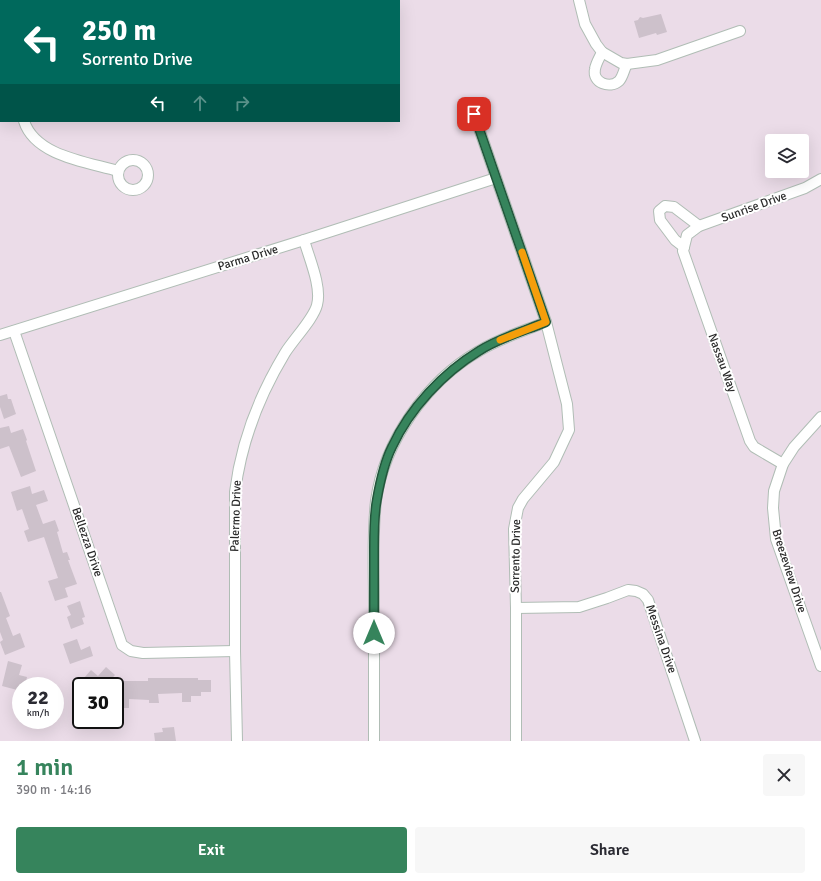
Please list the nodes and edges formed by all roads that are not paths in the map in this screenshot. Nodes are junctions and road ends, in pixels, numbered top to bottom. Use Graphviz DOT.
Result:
graph roads {
  1 [pos="579,0"];
  2 [pos="740,31"];
  3 [pos="602,52"];
  4 [pos="627,64"];
  5 [pos="474,114"];
  6 [pos="24,122"];
  7 [pos="118,171"];
  8 [pos="496,178"];
  9 [pos="821,179"];
  10 [pos="699,226"];
  11 [pos="687,235"];
  12 [pos="304,240"];
  13 [pos="684,247"];
  14 [pos="546,322"];
  15 [pos="14,331"];
  16 [pos="0,335"];
  17 [pos="821,416"];
  18 [pos="783,464"];
  19 [pos="516,608"];
  20 [pos="235,651"];
  21 [pos="821,666"];
  22 [pos="236,741"];
  23 [pos="374,741"];
  24 [pos="516,741"];
  25 [pos="695,741"];
  1 -- 3 [label="street"];
  2 -- 4 [label="street"];
  3 -- 4 [label="street"];
  3 -- 4 [label="street"];
  5 -- 8 [label="street, Sorrento Drive"];
  6 -- 7 [label="street"];
  8 -- 12 [label="street, Parma Drive"];
  8 -- 14 [label="street, Sorrento Drive"];
  9 -- 10 [label="street, Sunrise Drive"];
  10 -- 11 [label="street, Sunrise Drive"];
  10 -- 13 [label="street"];
  11 -- 13 [label="street, Nassau Way"];
  12 -- 15 [label="street, Parma Drive"];
  12 -- 20 [label="street, Palermo Drive"];
  13 -- 18 [label="street, Nassau Way"];
  14 -- 19 [label="street, Sorrento Drive"];
  14 -- 23 [label="street"];
  15 -- 16 [label="street, Parma Drive"];
  15 -- 20 [label="street, Bellezza Drive"];
  17 -- 18 [label="street, Breezeview Drive"];
  18 -- 21 [label="street, Breezeview Drive"];
  19 -- 24 [label="street, Sorrento Drive"];
  19 -- 25 [label="street, Messina Drive"];
  20 -- 22 [label="street, Palermo Drive"];
}
